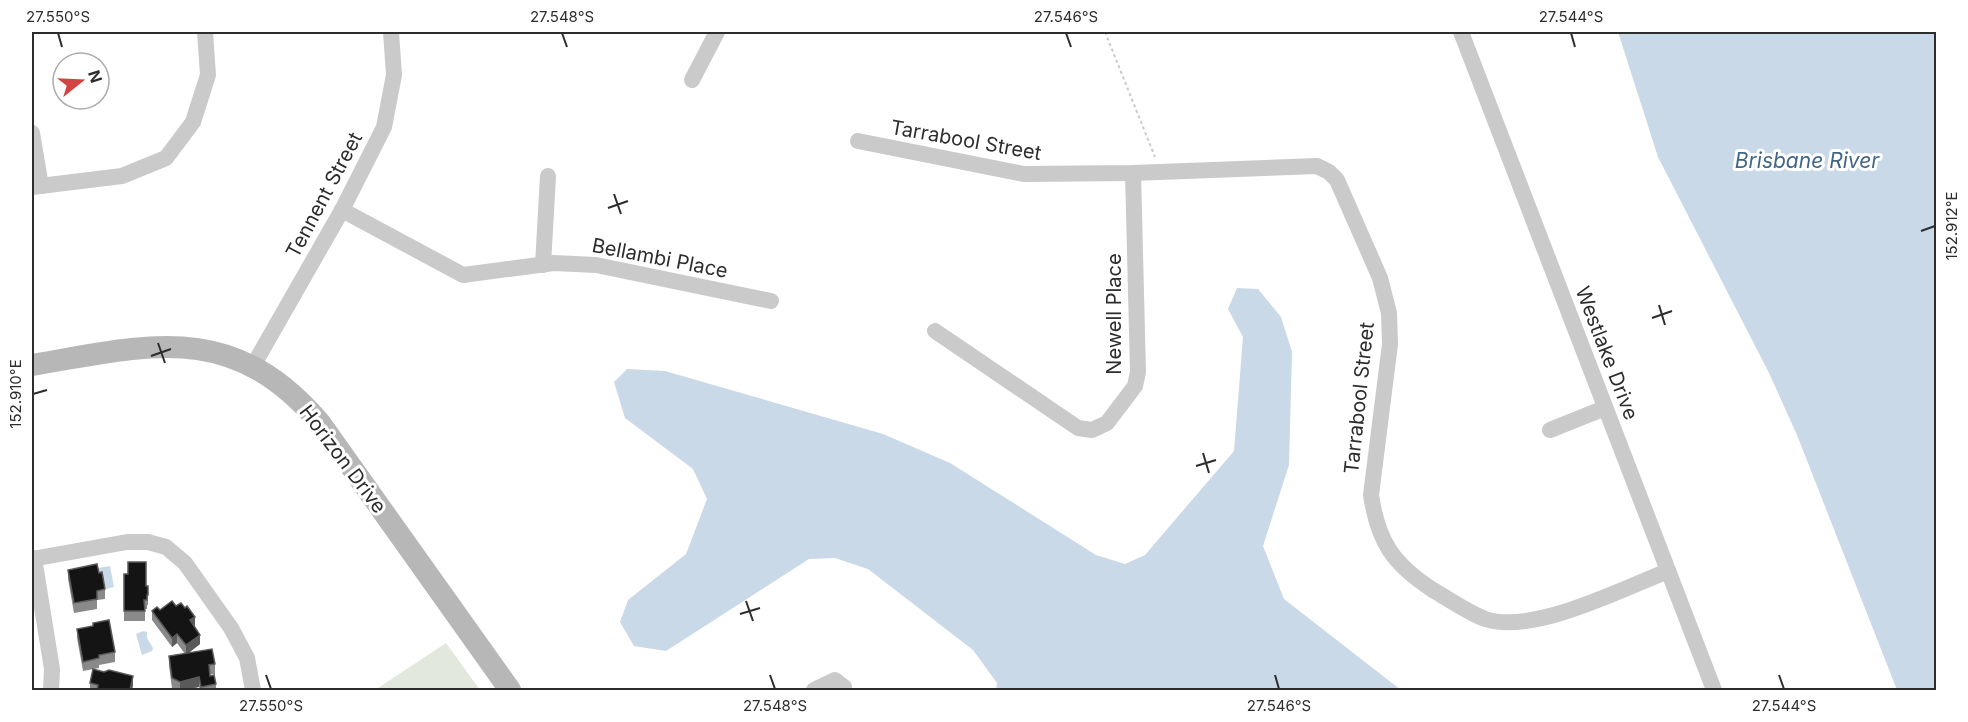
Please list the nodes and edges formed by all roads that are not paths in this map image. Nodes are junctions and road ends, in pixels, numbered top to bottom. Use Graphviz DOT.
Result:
graph roads {
  1 [pos="205,32"];
  2 [pos="395,32"];
  3 [pos="717,32"];
  4 [pos="1461,32"];
  5 [pos="693,80"];
  6 [pos="32,133"];
  7 [pos="858,141"];
  8 [pos="1133,173"];
  9 [pos="548,176"];
  10 [pos="36,187"];
  11 [pos="342,210"];
  12 [pos="543,265"];
  13 [pos="771,301"];
  14 [pos="935,332"];
  15 [pos="32,365"];
  16 [pos="253,366"];
  17 [pos="1605,408"];
  18 [pos="1550,430"];
  19 [pos="33,559"];
  20 [pos="1668,571"];
  21 [pos="51,690"];
  22 [pos="253,690"];
  23 [pos="510,690"];
  24 [pos="814,690"];
  25 [pos="844,690"];
  26 [pos="1714,690"];
  1 -- 10 [label="street"];
  2 -- 11 [label="street, Tennent Street"];
  3 -- 5 [label="street"];
  4 -- 17 [label="street, Westlake Drive"];
  6 -- 10 [label="street"];
  7 -- 8 [label="street, Tarrabool Street"];
  8 -- 14 [label="street, Newell Place"];
  8 -- 20 [label="street, Tarrabool Street"];
  9 -- 12 [label="street"];
  11 -- 12 [label="street, Bellambi Place"];
  11 -- 16 [label="street, Tennent Street"];
  12 -- 13 [label="street, Bellambi Place"];
  15 -- 16 [label="street, Horizon Drive"];
  16 -- 23 [label="street, Horizon Drive"];
  17 -- 18 [label="street"];
  17 -- 20 [label="street, Westlake Drive"];
  19 -- 21 [label="street"];
  19 -- 22 [label="street"];
  20 -- 26 [label="street, Westlake Drive"];
  24 -- 25 [label="street"];
}
